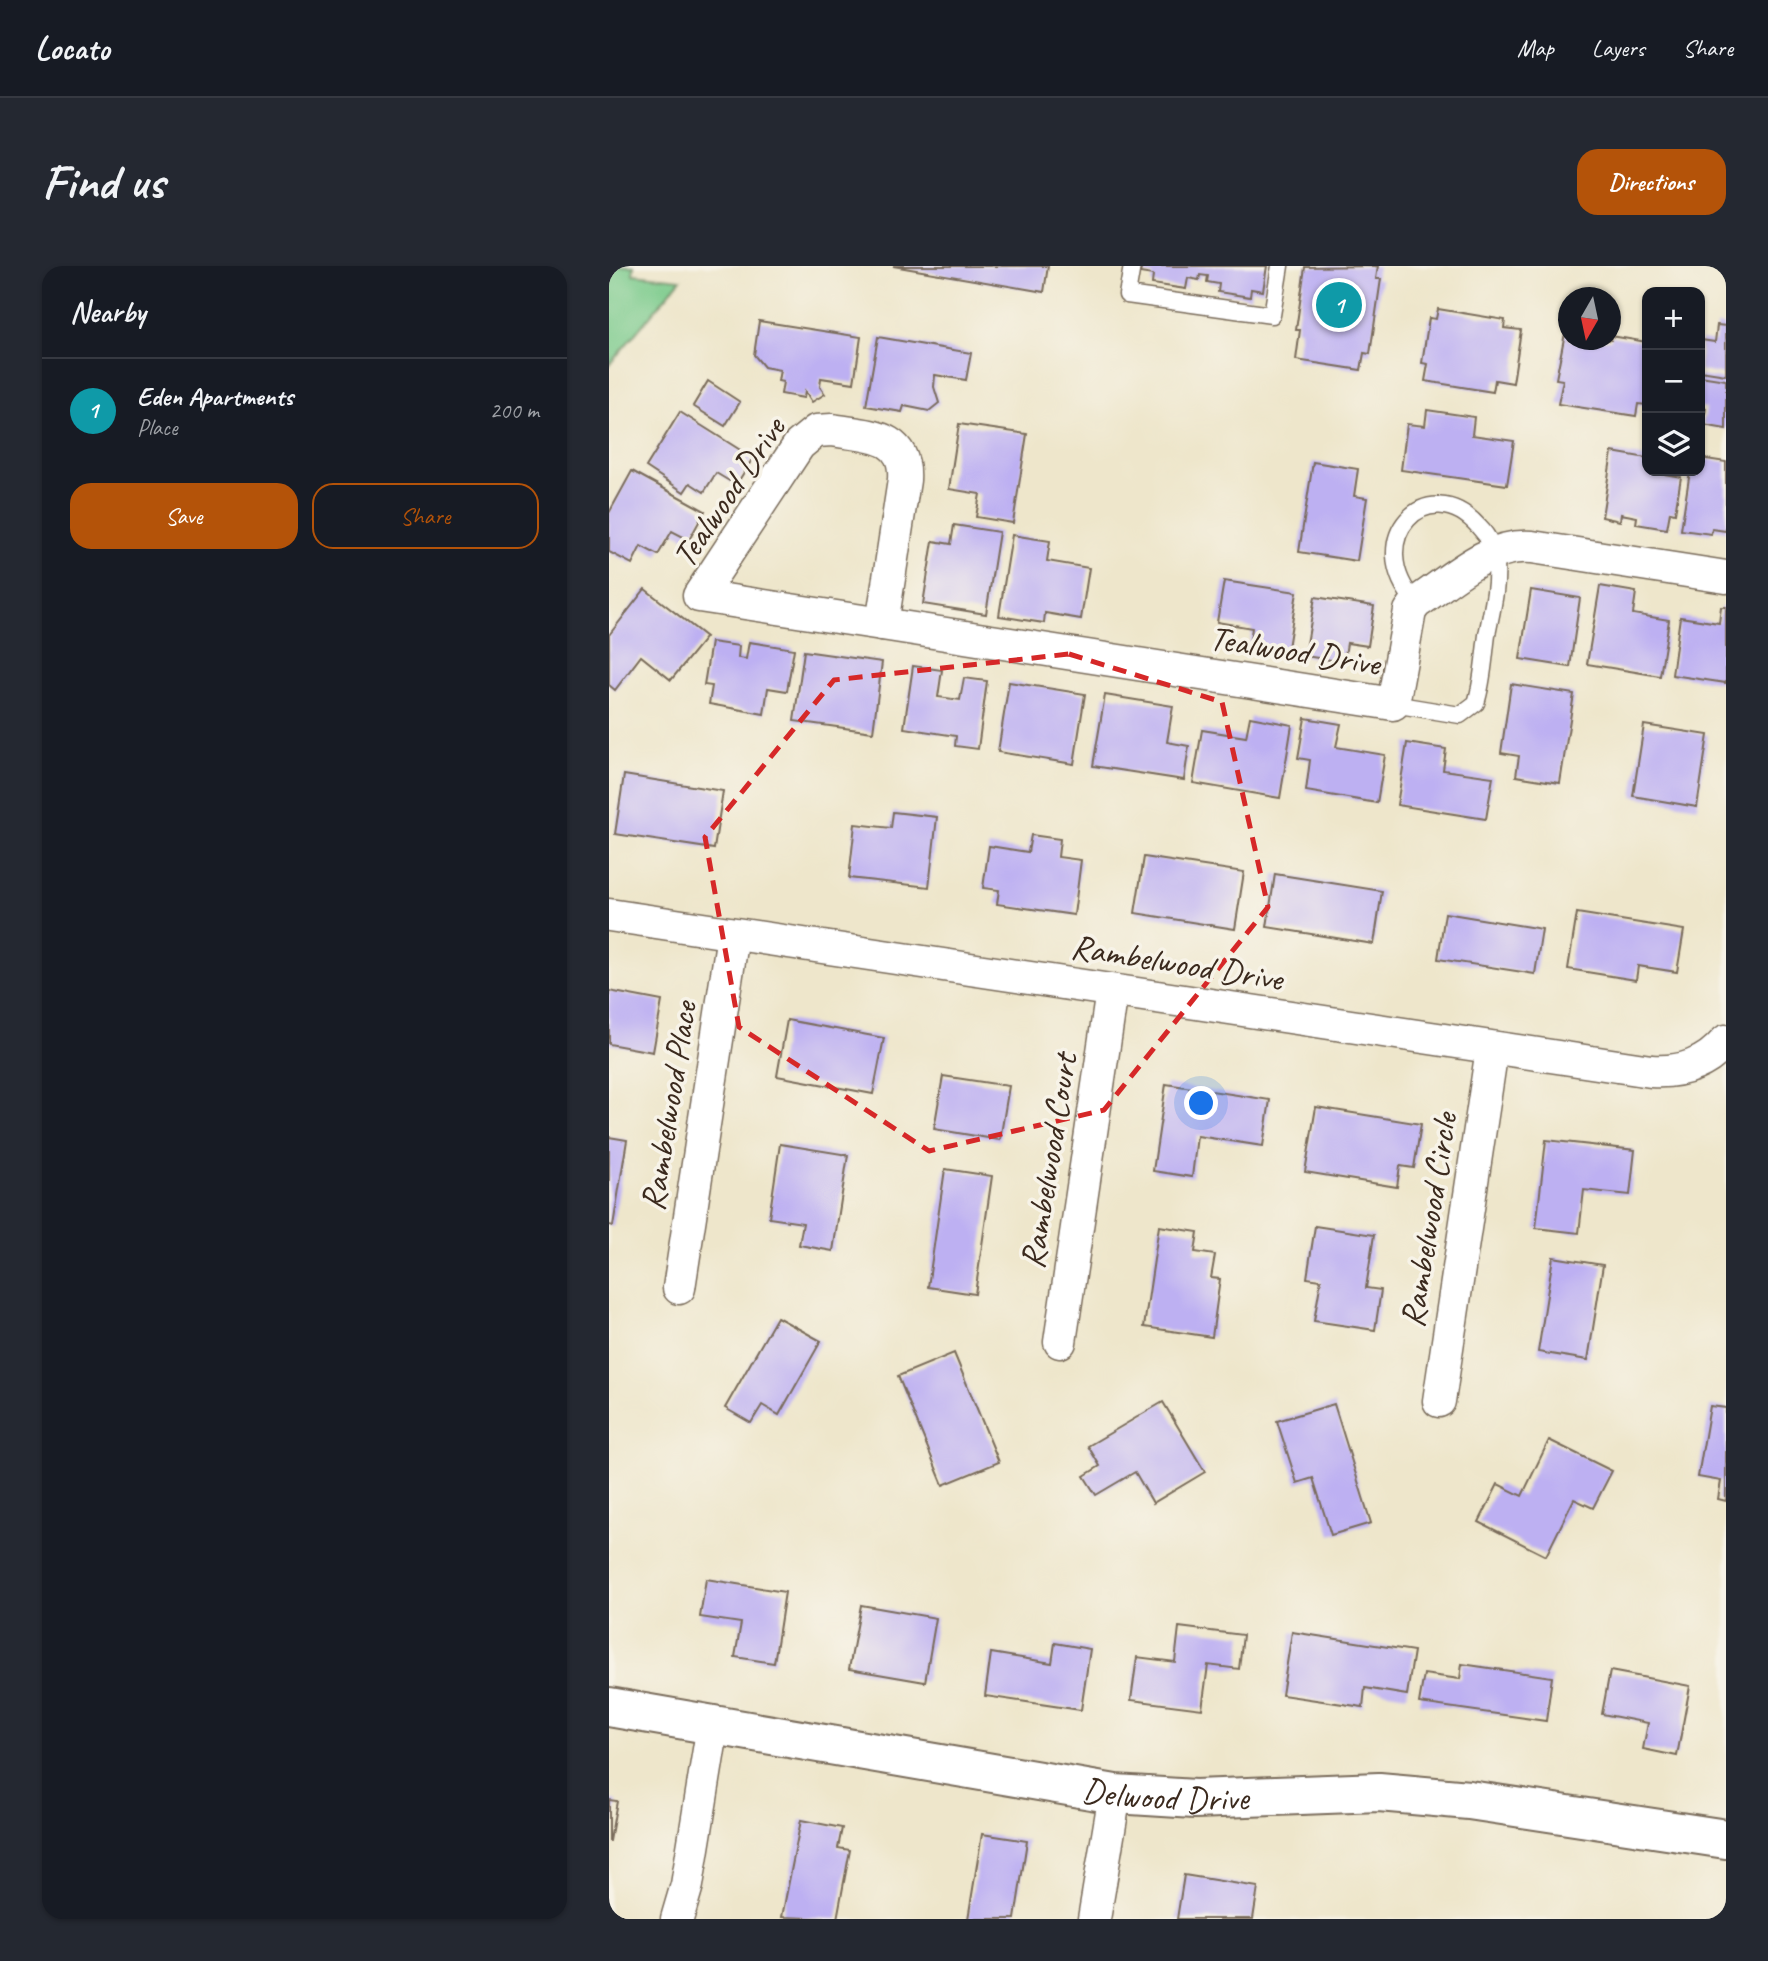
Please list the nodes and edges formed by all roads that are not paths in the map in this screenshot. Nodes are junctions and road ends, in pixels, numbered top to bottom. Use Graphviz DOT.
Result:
graph roads {
  1 [pos="1132,266"];
  2 [pos="1280,266"];
  3 [pos="1494,552"];
  4 [pos="1726,577"];
  5 [pos="1416,603"];
  6 [pos="882,624"];
  7 [pos="1393,704"];
  8 [pos="609,915"];
  9 [pos="733,935"];
  10 [pos="1112,991"];
  11 [pos="1725,1042"];
  12 [pos="1492,1049"];
  13 [pos="679,1288"];
  14 [pos="1059,1342"];
  15 [pos="1439,1401"];
  16 [pos="609,1707"];
  17 [pos="713,1725"];
  18 [pos="1115,1794"];
  19 [pos="1726,1839"];
  20 [pos="677,1919"];
  21 [pos="1094,1919"];
  1 -- 2 [label="lane"];
  3 -- 4 [label="street, Tealwood Drive"];
  3 -- 5 [label="street, Tealwood Drive"];
  3 -- 5 [label="lane"];
  3 -- 7 [label="lane"];
  5 -- 7 [label="street, Tealwood Drive"];
  6 -- 6 [label="street, Tealwood Drive"];
  6 -- 7 [label="street, Tealwood Drive"];
  8 -- 9 [label="street, Rambelwood Drive"];
  9 -- 10 [label="street, Rambelwood Drive"];
  9 -- 13 [label="street, Rambelwood Place"];
  10 -- 12 [label="street, Rambelwood Drive"];
  10 -- 14 [label="street, Rambelwood Court"];
  11 -- 12 [label="street, Rambelwood Drive"];
  12 -- 15 [label="street, Rambelwood Circle"];
  16 -- 17 [label="street, Delwood Drive"];
  17 -- 18 [label="street, Delwood Drive"];
  17 -- 20 [label="street"];
  18 -- 19 [label="street, Delwood Drive"];
  18 -- 21 [label="street"];
}
